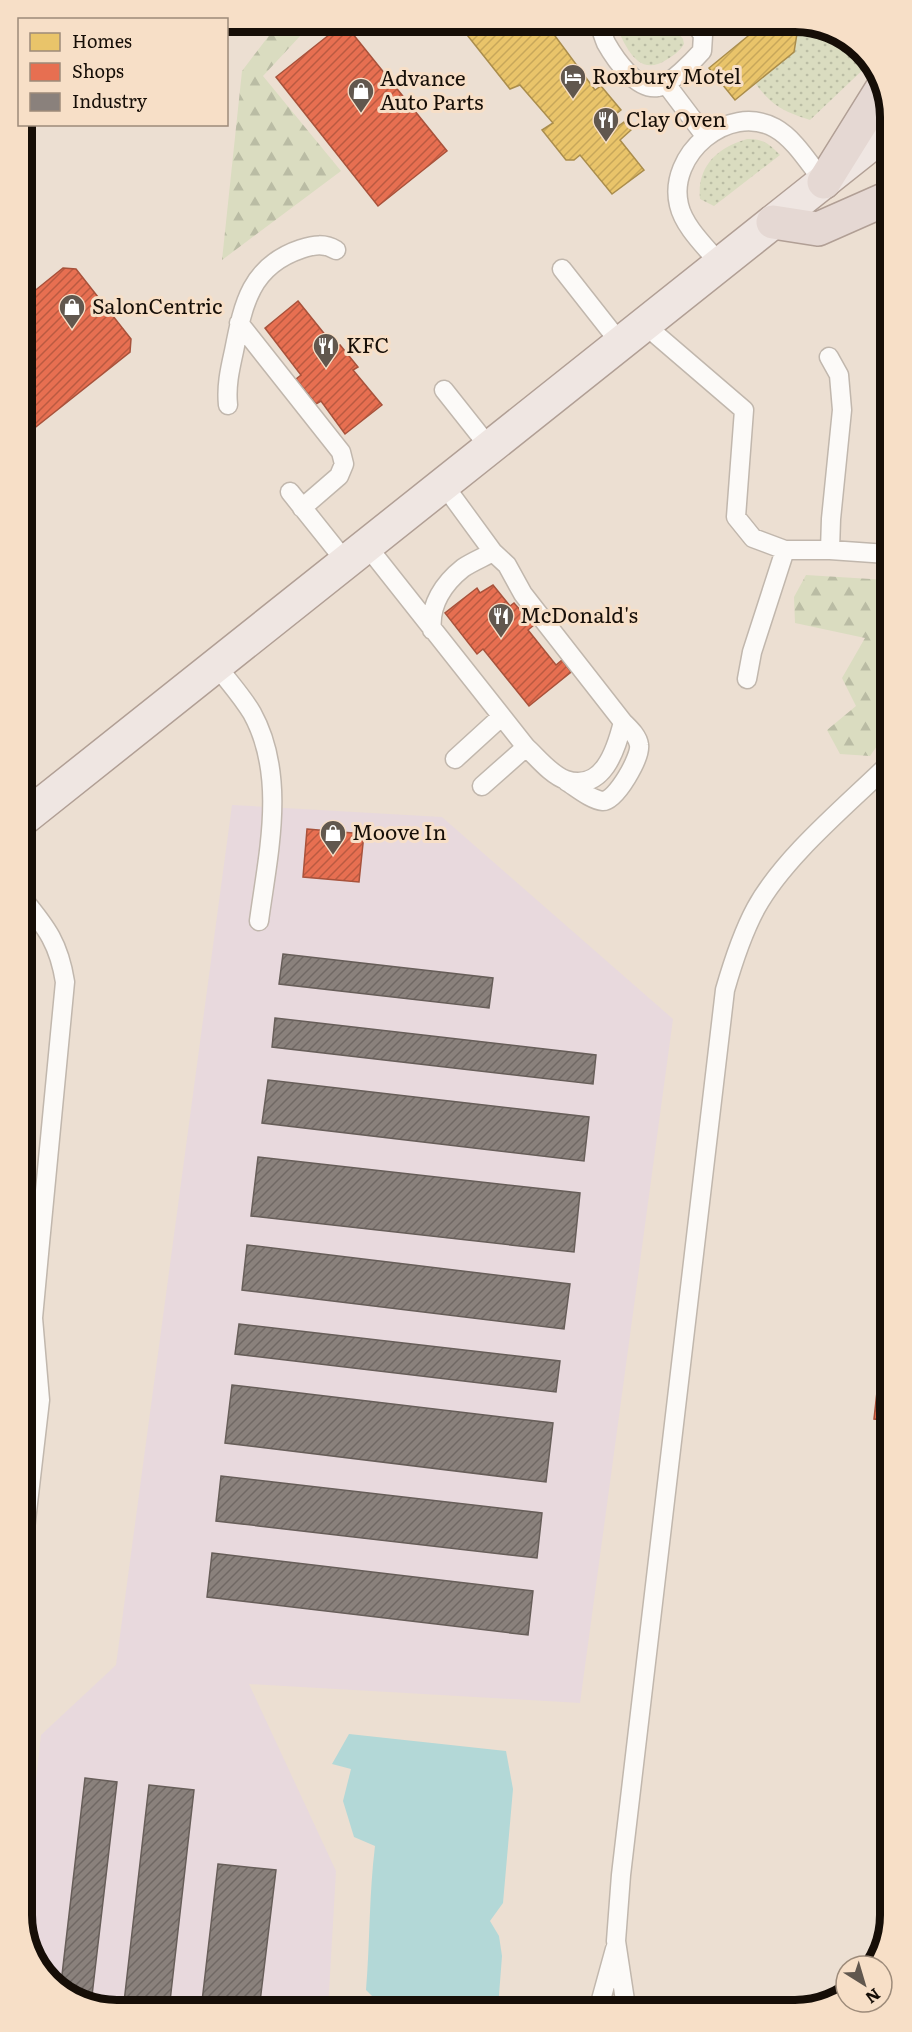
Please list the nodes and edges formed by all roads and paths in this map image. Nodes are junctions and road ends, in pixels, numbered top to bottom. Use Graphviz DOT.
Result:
graph roads {
  1 [pos="602,32"];
  2 [pos="701,32"];
  3 [pos="666,84"];
  4 [pos="878,96"];
  5 [pos="706,136"];
  6 [pos="880,137"];
  7 [pos="824,182"];
  8 [pos="880,203"];
  9 [pos="773,222"];
  10 [pos="336,250"];
  11 [pos="720,264"];
  12 [pos="562,269"];
  13 [pos="239,323"];
  14 [pos="633,334"];
  15 [pos="829,357"];
  16 [pos="444,390"];
  17 [pos="228,405"];
  18 [pos="490,448"];
  19 [pos="444,485"];
  20 [pos="290,492"];
  21 [pos="302,508"];
  22 [pos="785,550"];
  23 [pos="830,550"];
  24 [pos="493,552"];
  25 [pos="356,554"];
  26 [pos="880,554"];
  27 [pos="432,630"];
  28 [pos="216,665"];
  29 [pos="747,679"];
  30 [pos="501,717"];
  31 [pos="623,722"];
  32 [pos="526,747"];
  33 [pos="455,759"];
  34 [pos="880,773"];
  35 [pos="565,780"];
  36 [pos="482,786"];
  37 [pos="32,804"];
  38 [pos="32,909"];
  39 [pos="259,921"];
  40 [pos="32,1242"];
  41 [pos="31,1476"];
  42 [pos="616,1941"];
  43 [pos="601,2000"];
  44 [pos="625,2000"];
  1 -- 3 [label="lane"];
  2 -- 3 [label="lane"];
  3 -- 5 [label="lane"];
  4 -- 7 [label="highway"];
  5 -- 7 [label="lane"];
  5 -- 11 [label="lane"];
  6 -- 7 [label="main road"];
  7 -- 9 [label="main road"];
  8 -- 9 [label="highway"];
  9 -- 11 [label="main road"];
  10 -- 13 [label="lane"];
  11 -- 14 [label="main road"];
  12 -- 14 [label="lane"];
  13 -- 17 [label="lane"];
  13 -- 21 [label="lane"];
  14 -- 18 [label="main road"];
  14 -- 22 [label="lane"];
  15 -- 23 [label="lane"];
  16 -- 18 [label="lane"];
  18 -- 19 [label="main road"];
  19 -- 24 [label="lane"];
  19 -- 25 [label="main road"];
  20 -- 21 [label="lane"];
  21 -- 25 [label="lane"];
  22 -- 23 [label="lane"];
  22 -- 29 [label="lane"];
  23 -- 26 [label="lane"];
  24 -- 27 [label="lane"];
  24 -- 31 [label="lane"];
  25 -- 27 [label="lane"];
  25 -- 28 [label="main road"];
  27 -- 30 [label="lane"];
  28 -- 37 [label="main road"];
  28 -- 39 [label="lane"];
  30 -- 32 [label="lane"];
  30 -- 33 [label="lane"];
  31 -- 35 [label="lane"];
  31 -- 35 [label="lane"];
  32 -- 35 [label="lane"];
  32 -- 36 [label="lane"];
  34 -- 42 [label="lane"];
  38 -- 40 [label="lane"];
  40 -- 41 [label="lane"];
  42 -- 43 [label="lane"];
  42 -- 44 [label="lane"];
}
